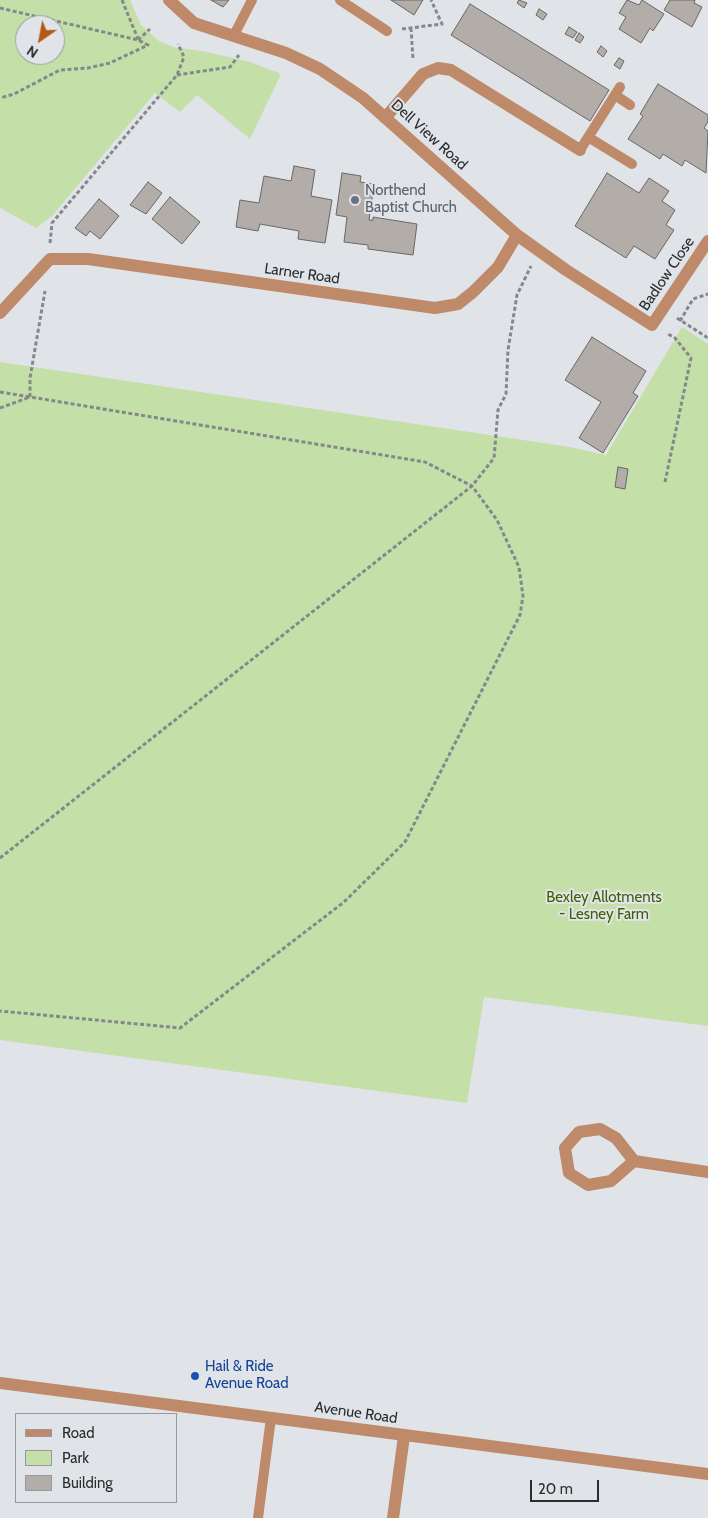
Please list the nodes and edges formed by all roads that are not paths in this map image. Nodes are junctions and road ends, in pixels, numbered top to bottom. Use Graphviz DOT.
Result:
graph roads {
  1 [pos="169,0"];
  2 [pos="252,0"];
  3 [pos="340,0"];
  4 [pos="387,31"];
  5 [pos="234,35"];
  6 [pos="630,104"];
  7 [pos="385,118"];
  8 [pos="588,136"];
  9 [pos="580,150"];
  10 [pos="632,164"];
  11 [pos="517,235"];
  12 [pos="708,242"];
  13 [pos="0,313"];
  14 [pos="652,325"];
  15 [pos="634,1161"];
  16 [pos="708,1172"];
  17 [pos="0,1383"];
  18 [pos="271,1418"];
  19 [pos="404,1436"];
  20 [pos="708,1474"];
  21 [pos="258,1518"];
  22 [pos="393,1518"];
  1 -- 5 [label="street, Dell View Road"];
  2 -- 5 [label="lane"];
  3 -- 4 [label="lane"];
  5 -- 7 [label="street, Dell View Road"];
  6 -- 8 [label="lane"];
  7 -- 9 [label="street"];
  7 -- 11 [label="street, Dell View Road"];
  8 -- 9 [label="lane"];
  8 -- 10 [label="lane"];
  11 -- 13 [label="street, Larner Road"];
  11 -- 14 [label="street, Dell View Road"];
  12 -- 14 [label="street, Badlow Close"];
  15 -- 15 [label="street"];
  15 -- 16 [label="street"];
  17 -- 18 [label="street, Avenue Road"];
  18 -- 19 [label="street, Avenue Road"];
  18 -- 21 [label="lane"];
  19 -- 20 [label="street, Avenue Road"];
  19 -- 22 [label="street"];
}
